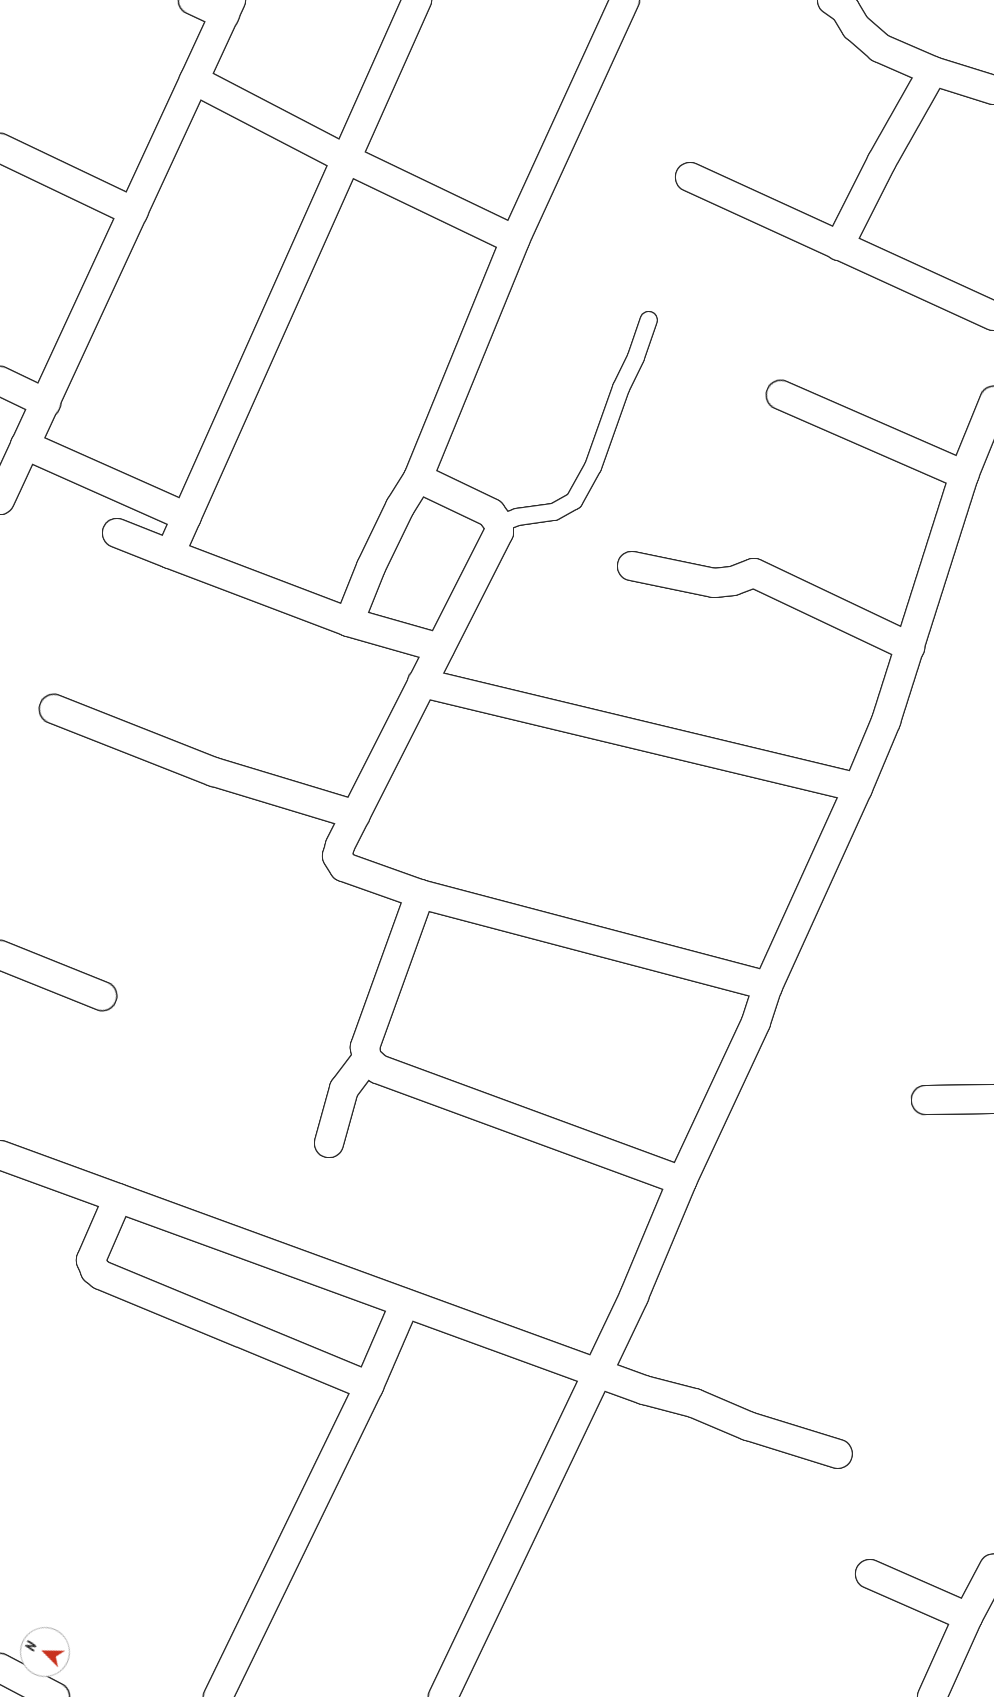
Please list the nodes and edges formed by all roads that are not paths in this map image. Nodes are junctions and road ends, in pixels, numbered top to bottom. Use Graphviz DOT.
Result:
graph roads {
  1 [pos="193,0"];
  2 [pos="416,0"];
  3 [pos="625,0"];
  4 [pos="832,0"];
  5 [pos="228,7"];
  6 [pos="933,71"];
  7 [pos="194,80"];
  8 [pos="994,90"];
  9 [pos="0,148"];
  10 [pos="346,159"];
  11 [pos="690,177"];
  12 [pos="134,212"];
  13 [pos="515,240"];
  14 [pos="840,246"];
  15 [pos="994,316"];
  16 [pos="649,320"];
  17 [pos="0,381"];
  18 [pos="781,395"];
  19 [pos="994,401"];
  20 [pos="46,403"];
  21 [pos="25,445"];
  22 [pos="964,475"];
  23 [pos="418,478"];
  24 [pos="0,500"];
  25 [pos="187,517"];
  26 [pos="499,524"];
  27 [pos="116,532"];
  28 [pos="170,554"];
  29 [pos="632,566"];
  30 [pos="349,622"];
  31 [pos="910,647"];
  32 [pos="440,648"];
  33 [pos="422,683"];
  34 [pos="54,709"];
  35 [pos="858,788"];
  36 [pos="356,815"];
  37 [pos="420,894"];
  38 [pos="0,955"];
  39 [pos="768,986"];
  40 [pos="102,996"];
  41 [pos="367,1060"];
  42 [pos="994,1099"];
  43 [pos="926,1100"];
  44 [pos="329,1143"];
  45 [pos="0,1155"];
  46 [pos="682,1182"];
  47 [pos="118,1198"];
  48 [pos="405,1302"];
  49 [pos="598,1372"];
  50 [pos="369,1386"];
  51 [pos="838,1454"];
  52 [pos="994,1568"];
  53 [pos="870,1574"];
  54 [pos="968,1616"];
  55 [pos="0,1668"];
  56 [pos="55,1697"];
  57 [pos="218,1697"];
  58 [pos="443,1697"];
  59 [pos="932,1697"];
  1 -- 5 [label="street"];
  2 -- 10 [label="street"];
  3 -- 13 [label="street"];
  4 -- 6 [label="street"];
  5 -- 7 [label="street"];
  6 -- 8 [label="street"];
  6 -- 14 [label="street"];
  7 -- 10 [label="street"];
  7 -- 12 [label="street"];
  9 -- 12 [label="street"];
  10 -- 13 [label="street"];
  10 -- 25 [label="street"];
  11 -- 14 [label="street"];
  12 -- 20 [label="street"];
  13 -- 23 [label="street"];
  14 -- 15 [label="street"];
  16 -- 26 [label="lane"];
  17 -- 20 [label="street"];
  18 -- 22 [label="street"];
  19 -- 22 [label="street"];
  20 -- 21 [label="street"];
  21 -- 24 [label="street"];
  21 -- 25 [label="street"];
  22 -- 31 [label="street"];
  23 -- 26 [label="street"];
  23 -- 30 [label="street"];
  25 -- 28 [label="street"];
  26 -- 32 [label="street"];
  27 -- 28 [label="street"];
  28 -- 30 [label="street"];
  29 -- 31 [label="street"];
  30 -- 32 [label="street"];
  31 -- 35 [label="street"];
  32 -- 33 [label="street"];
  33 -- 35 [label="street"];
  33 -- 36 [label="street"];
  34 -- 36 [label="street"];
  35 -- 39 [label="street"];
  36 -- 37 [label="street"];
  37 -- 39 [label="street"];
  37 -- 41 [label="street"];
  38 -- 40 [label="street"];
  39 -- 46 [label="street"];
  41 -- 44 [label="street"];
  41 -- 46 [label="street"];
  42 -- 43 [label="street"];
  45 -- 47 [label="street"];
  46 -- 49 [label="street"];
  47 -- 48 [label="street"];
  47 -- 50 [label="street"];
  48 -- 49 [label="street"];
  48 -- 50 [label="street"];
  49 -- 51 [label="street"];
  49 -- 58 [label="street"];
  50 -- 57 [label="street"];
  52 -- 54 [label="street"];
  53 -- 54 [label="street"];
  54 -- 59 [label="street"];
  55 -- 56 [label="street"];
}
